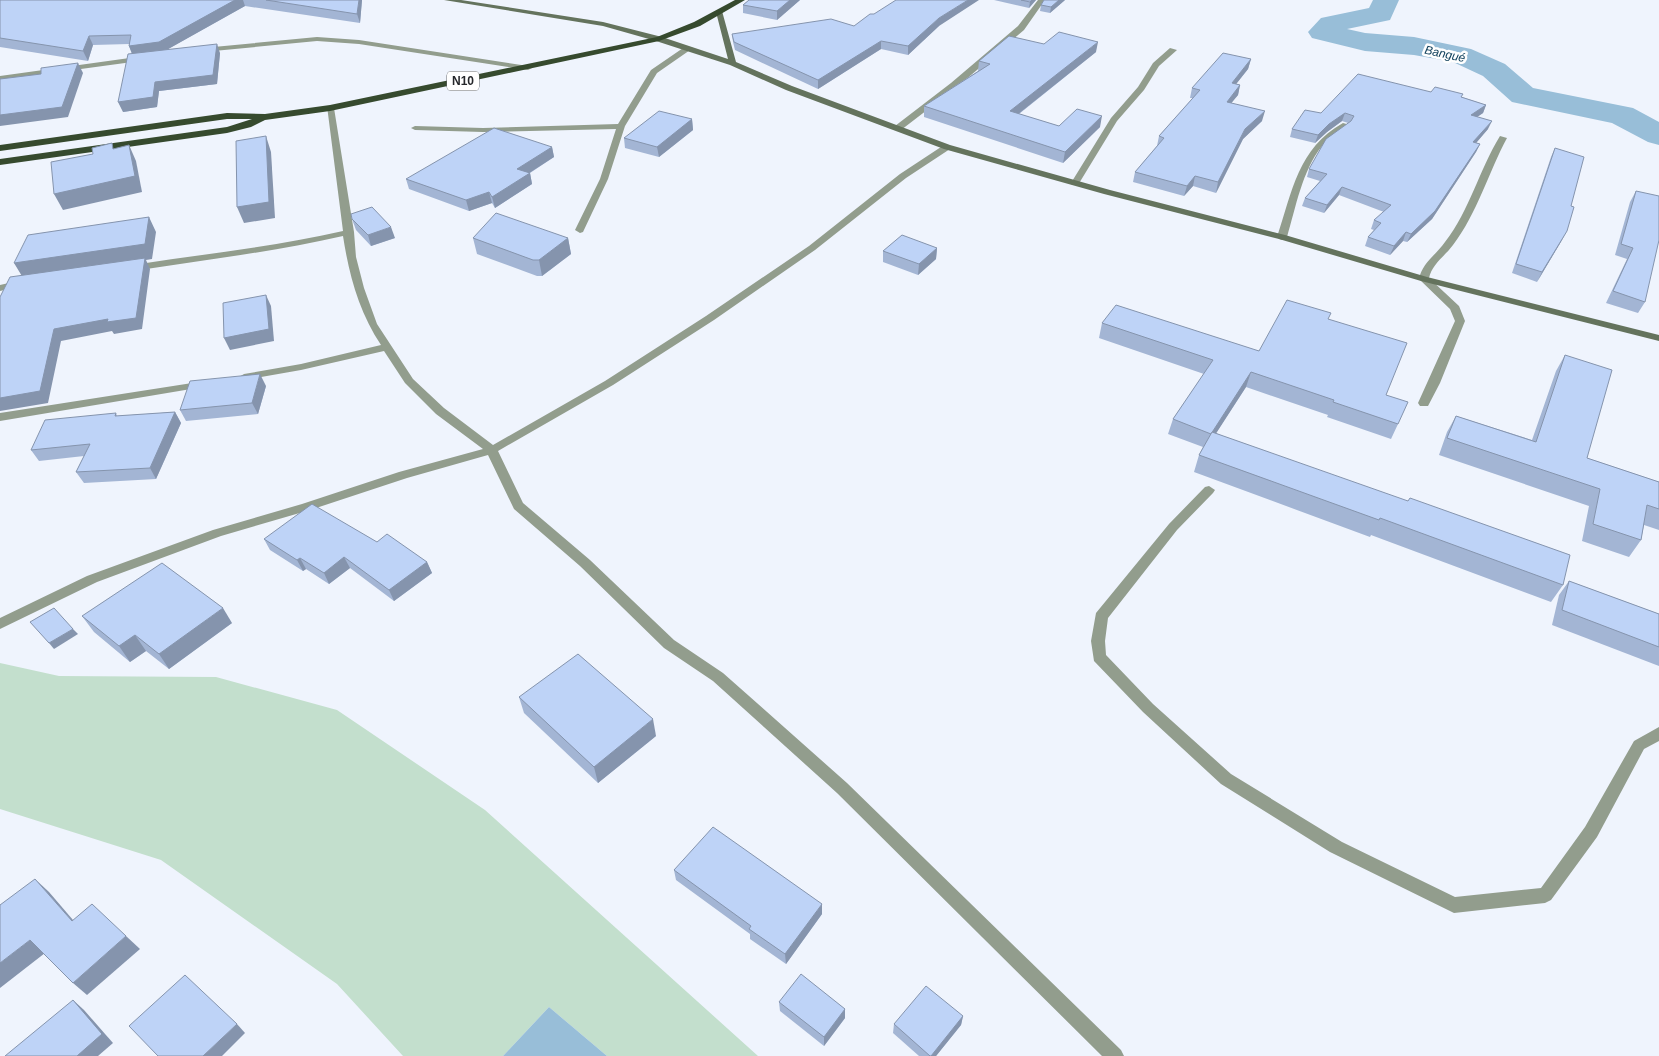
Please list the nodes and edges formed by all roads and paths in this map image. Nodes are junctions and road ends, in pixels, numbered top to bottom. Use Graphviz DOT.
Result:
graph roads {
  1 [pos="446,0"];
  2 [pos="740,0"];
  3 [pos="1042,0"];
  4 [pos="469,1"];
  5 [pos="720,12"];
  6 [pos="659,38"];
  7 [pos="689,48"];
  8 [pos="1173,50"];
  9 [pos="192,51"];
  10 [pos="154,57"];
  11 [pos="733,64"];
  12 [pos="528,68"];
  13 [pos="0,78"];
  14 [pos="330,108"];
  15 [pos="265,117"];
  16 [pos="1346,125"];
  17 [pos="621,126"];
  18 [pos="414,128"];
  19 [pos="898,128"];
  20 [pos="1503,138"];
  21 [pos="947,147"];
  22 [pos="0,148"];
  23 [pos="0,162"];
  24 [pos="1075,183"];
  25 [pos="580,230"];
  26 [pos="348,232"];
  27 [pos="1282,237"];
  28 [pos="121,269"];
  29 [pos="1424,279"];
  30 [pos="30,281"];
  31 [pos="0,288"];
  32 [pos="1659,338"];
  33 [pos="387,347"];
  34 [pos="1424,402"];
  35 [pos="0,417"];
  36 [pos="492,450"];
  37 [pos="1209,490"];
  38 [pos="0,624"];
  39 [pos="1659,733"];
  40 [pos="1115,1056"];
  1 -- 4 [label="main road"];
  2 -- 5 [label="highway, N10"];
  3 -- 19 [label="street"];
  4 -- 6 [label="main road"];
  5 -- 6 [label="highway, N10"];
  5 -- 11 [label="main road"];
  6 -- 7 [label="main road"];
  6 -- 12 [label="highway, N10"];
  7 -- 11 [label="main road"];
  7 -- 17 [label="street"];
  8 -- 24 [label="street"];
  9 -- 12 [label="street"];
  10 -- 13 [label="street"];
  11 -- 19 [label="main road"];
  12 -- 14 [label="highway, N10"];
  14 -- 15 [label="highway, N10"];
  14 -- 26 [label="street"];
  15 -- 22 [label="highway, N10"];
  15 -- 23 [label="highway, N10"];
  16 -- 27 [label="street"];
  17 -- 18 [label="street"];
  17 -- 25 [label="street"];
  19 -- 21 [label="main road"];
  20 -- 29 [label="street"];
  21 -- 24 [label="main road"];
  21 -- 36 [label="street"];
  24 -- 27 [label="main road"];
  26 -- 28 [label="street"];
  26 -- 33 [label="street"];
  27 -- 29 [label="main road"];
  29 -- 32 [label="main road"];
  29 -- 34 [label="street"];
  30 -- 31 [label="street"];
  33 -- 35 [label="street"];
  33 -- 36 [label="street"];
  36 -- 38 [label="street"];
  36 -- 40 [label="street"];
  37 -- 39 [label="street"];
}
